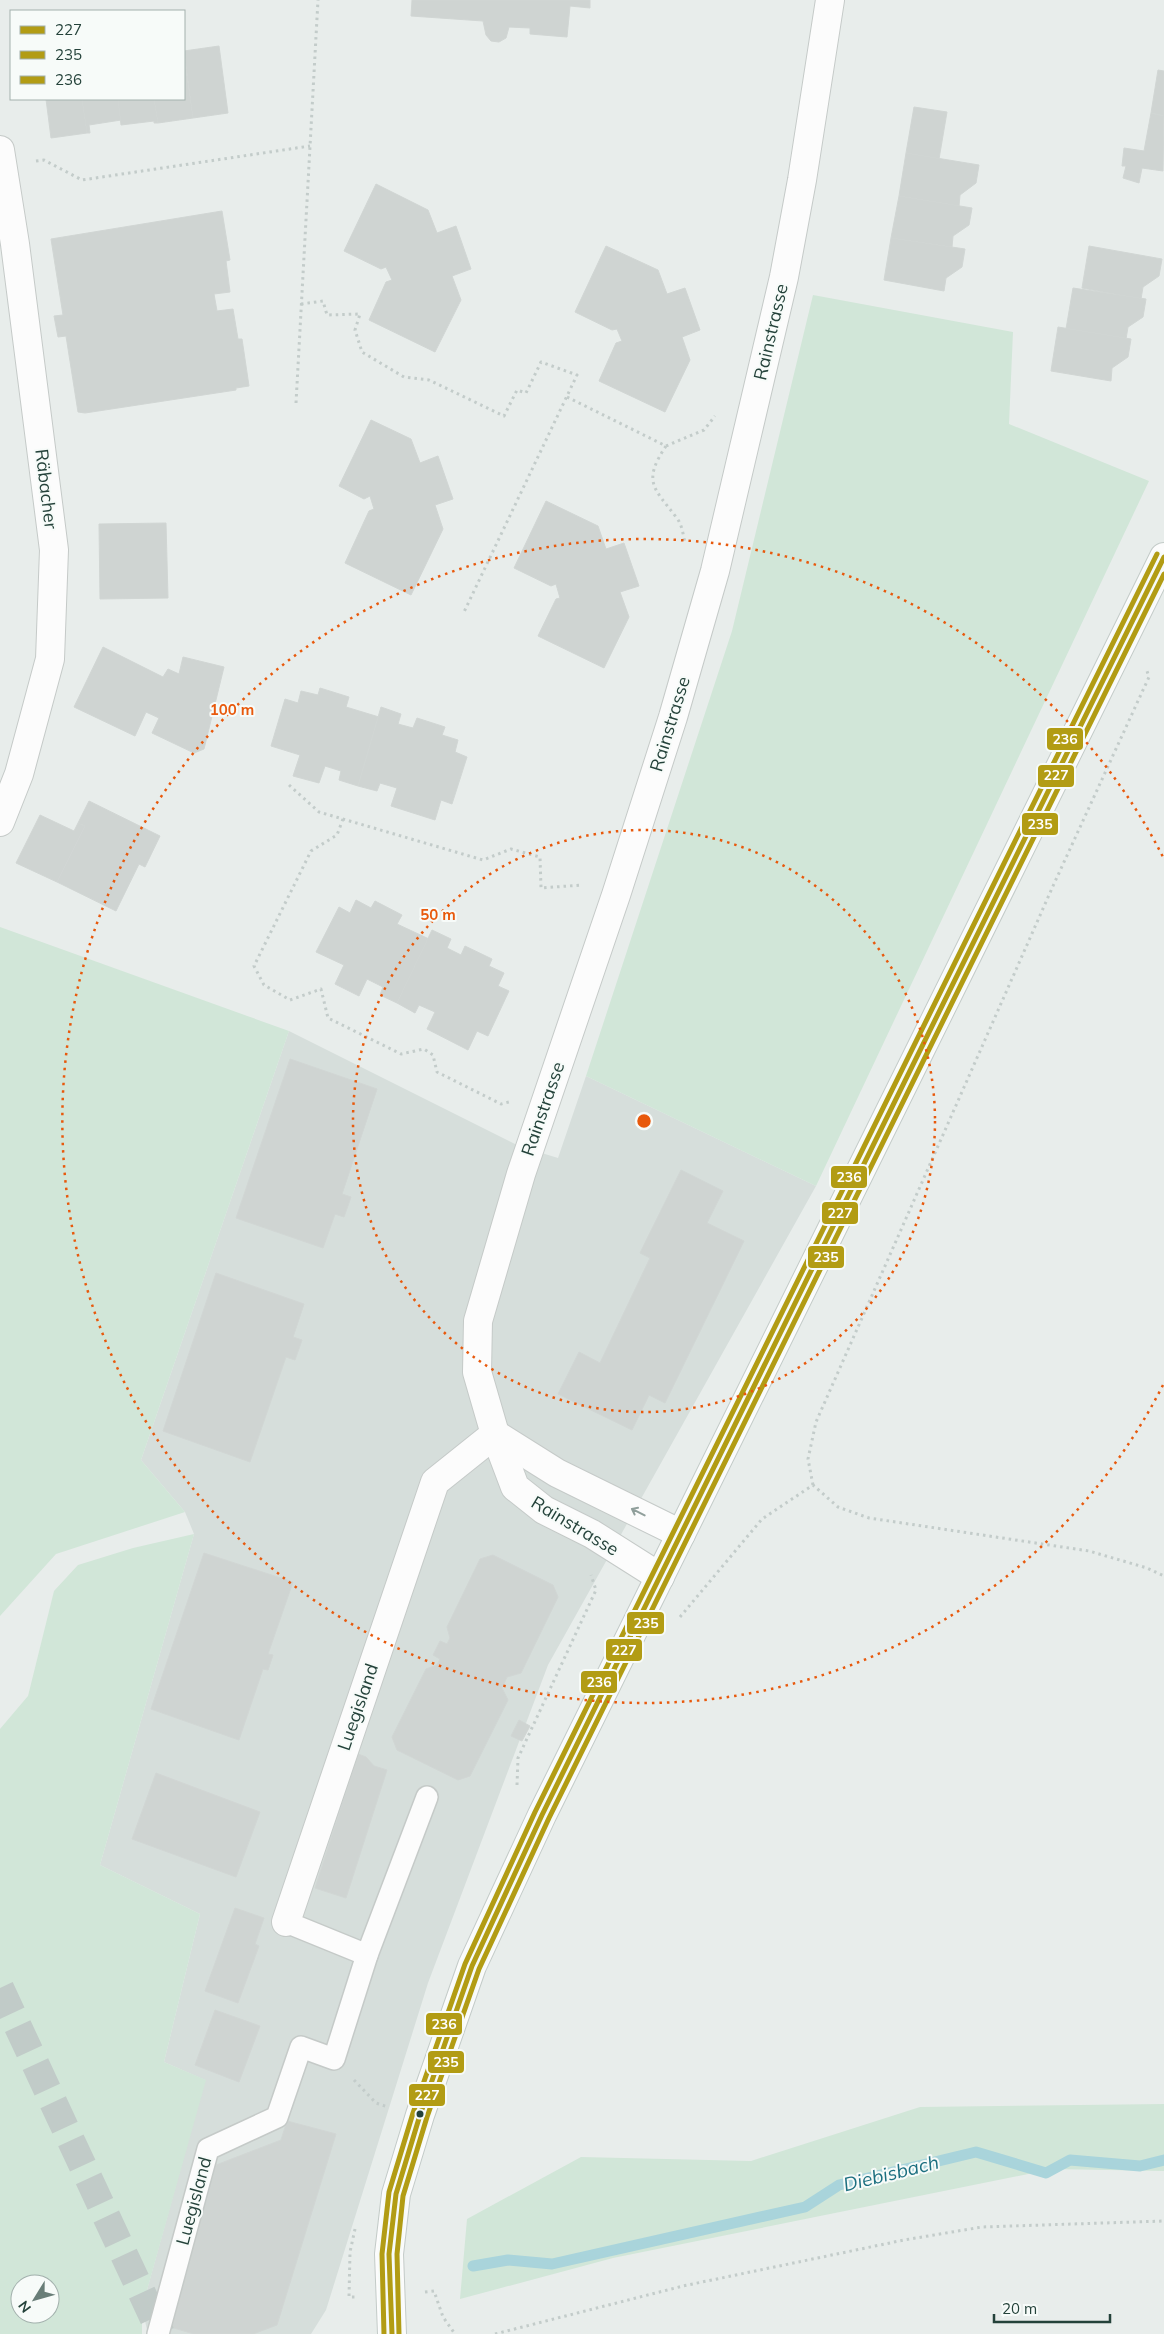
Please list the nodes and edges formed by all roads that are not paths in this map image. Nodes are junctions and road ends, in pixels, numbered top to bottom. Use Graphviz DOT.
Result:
graph roads {
  1 [pos="830,0"];
  2 [pos="2,157"];
  3 [pos="1164,557"];
  4 [pos="0,822"];
  5 [pos="495,1434"];
  6 [pos="682,1534"];
  7 [pos="660,1576"];
  8 [pos="427,1797"];
  9 [pos="286,1922"];
  10 [pos="367,1956"];
  11 [pos="158,2334"];
  12 [pos="392,2334"];
  1 -- 5 [label="street, Rainstrasse"];
  2 -- 4 [label="street, Räbacher"];
  3 -- 6 [label="street"];
  6 -- 5 [label="street, Rainstrasse, one-way"];
  5 -- 7 [label="street, Rainstrasse"];
  5 -- 9 [label="street, Luegisland"];
  6 -- 7 [label="street"];
  7 -- 12 [label="street"];
  8 -- 10 [label="lane, Luegisland"];
  9 -- 10 [label="lane, Luegisland"];
  10 -- 11 [label="lane, Luegisland"];
}
